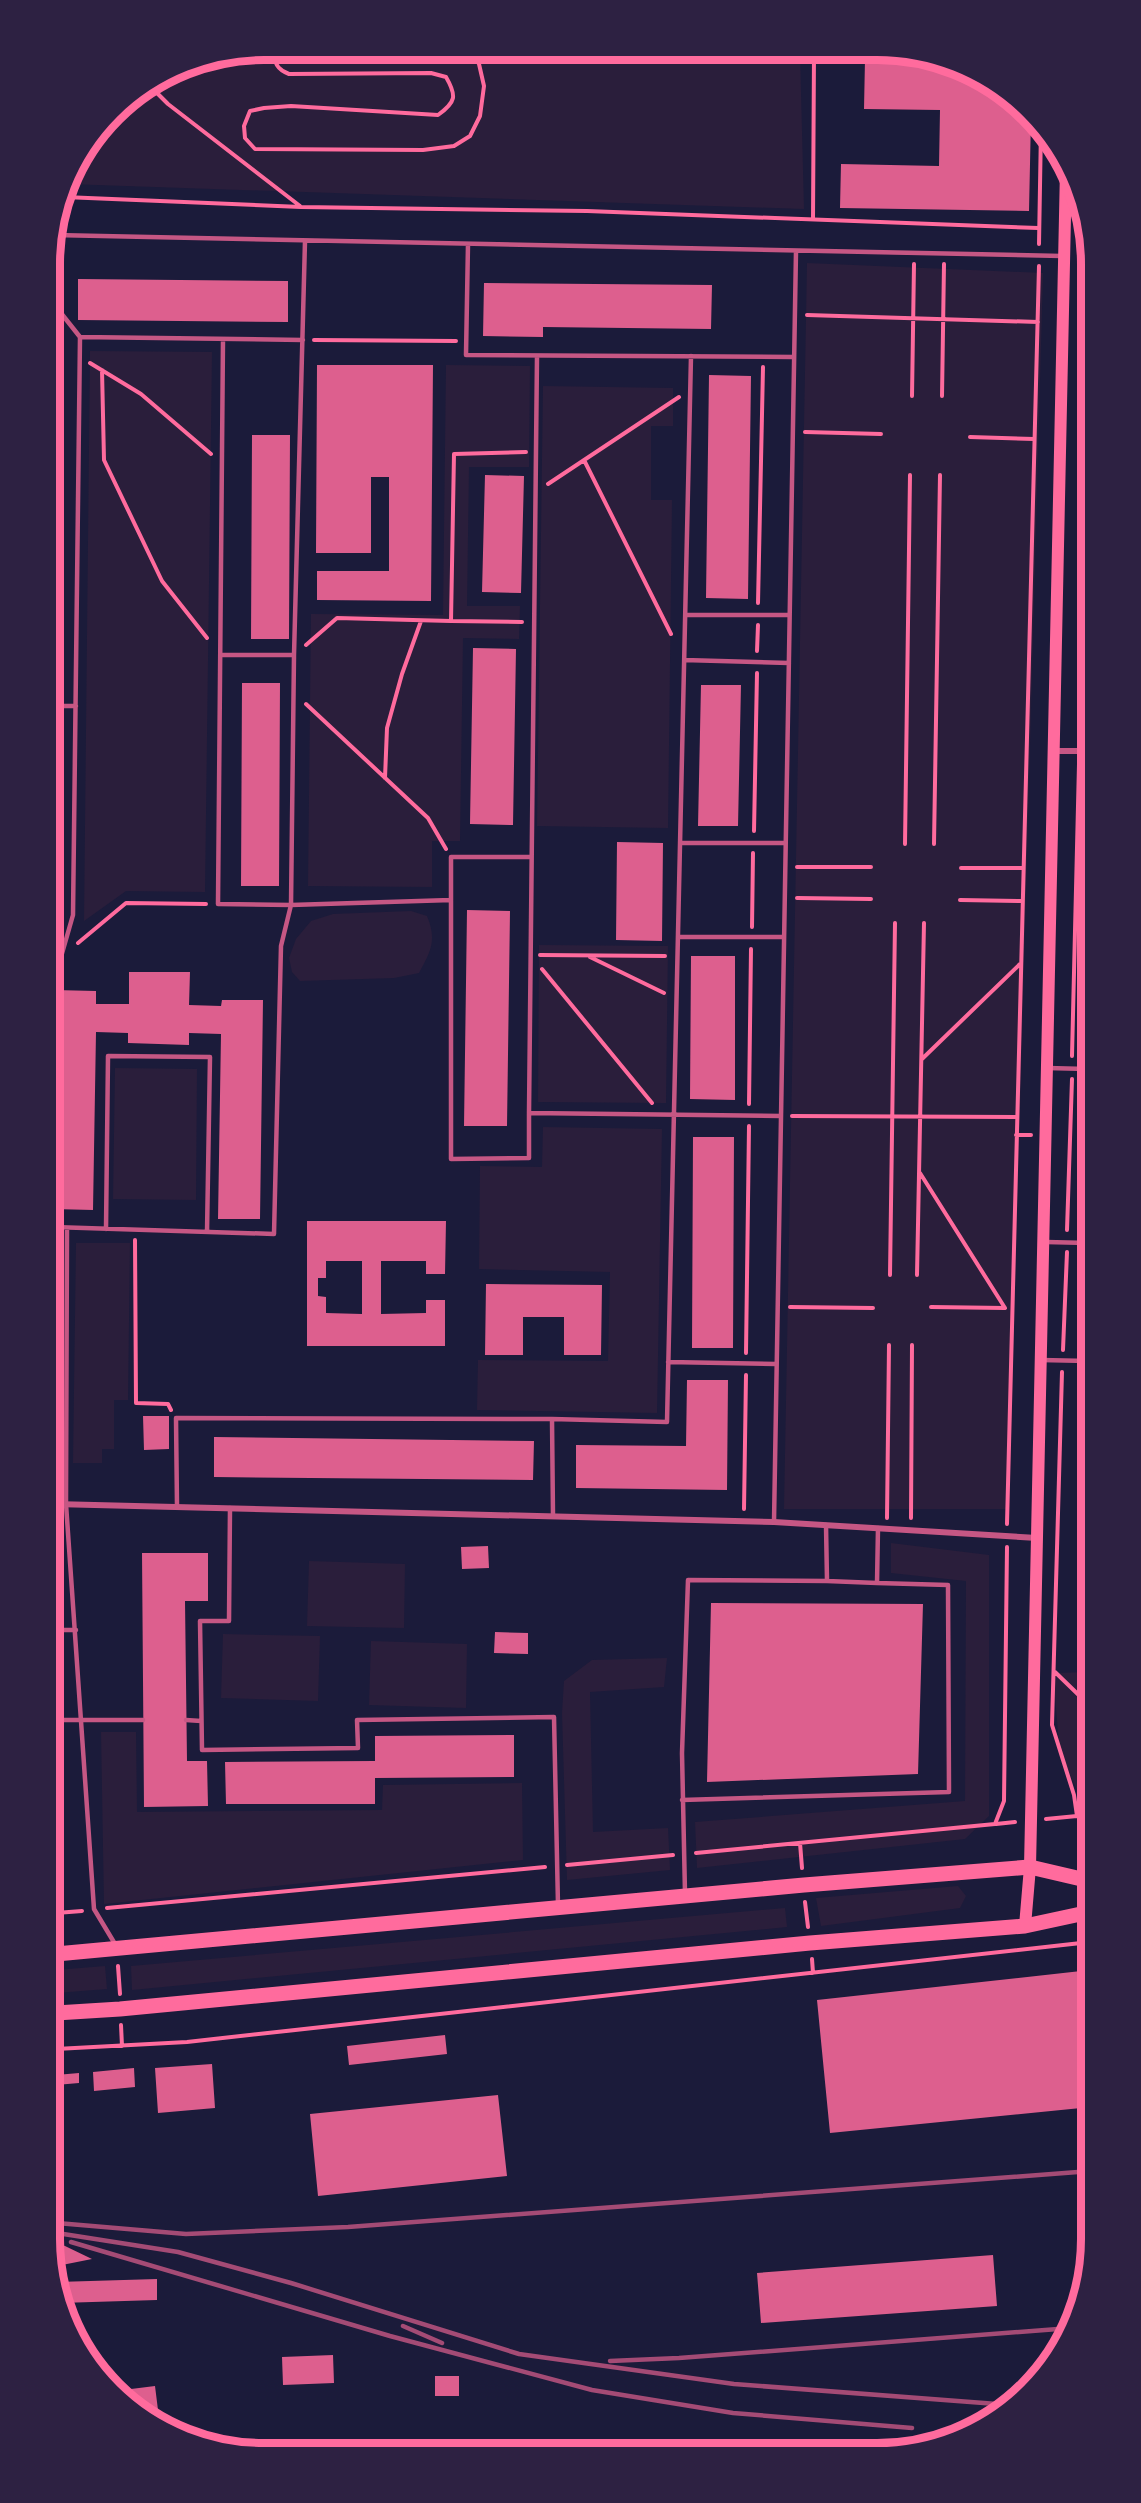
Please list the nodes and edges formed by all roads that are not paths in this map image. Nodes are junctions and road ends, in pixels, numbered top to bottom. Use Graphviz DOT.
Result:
graph roads {
  1 [pos="1066,188"];
  2 [pos="63,235"];
  3 [pos="305,241"];
  4 [pos="468,244"];
  5 [pos="796,251"];
  6 [pos="1064,256"];
  7 [pos="60,312"];
  8 [pos="80,337"];
  9 [pos="223,339"];
  10 [pos="303,339"];
  11 [pos="537,356"];
  12 [pos="691,356"];
  13 [pos="794,357"];
  14 [pos="686,615"];
  15 [pos="789,615"];
  16 [pos="221,655"];
  17 [pos="294,655"];
  18 [pos="684,660"];
  19 [pos="789,663"];
  20 [pos="60,706"];
  21 [pos="76,706"];
  22 [pos="1055,751"];
  23 [pos="1081,751"];
  24 [pos="680,843"];
  25 [pos="785,843"];
  26 [pos="531,857"];
  27 [pos="451,900"];
  28 [pos="291,905"];
  29 [pos="678,937"];
  30 [pos="784,937"];
  31 [pos="60,958"];
  32 [pos="1047,1068"];
  33 [pos="1081,1069"];
  34 [pos="530,1113"];
  35 [pos="674,1116"];
  36 [pos="781,1116"];
  37 [pos="60,1228"];
  38 [pos="67,1228"];
  39 [pos="106,1229"];
  40 [pos="207,1232"];
  41 [pos="1043,1242"];
  42 [pos="1081,1243"];
  43 [pos="1041,1360"];
  44 [pos="1081,1361"];
  45 [pos="668,1362"];
  46 [pos="776,1364"];
  47 [pos="552,1419"];
  48 [pos="60,1504"];
  49 [pos="66,1504"];
  50 [pos="177,1507"];
  51 [pos="230,1508"];
  52 [pos="553,1516"];
  53 [pos="774,1522"];
  54 [pos="826,1525"];
  55 [pos="878,1528"];
  56 [pos="1037,1538"];
  57 [pos="826,1581"];
  58 [pos="877,1583"];
  59 [pos="60,1630"];
  60 [pos="76,1630"];
  61 [pos="60,1720"];
  62 [pos="82,1720"];
  63 [pos="143,1720"];
  64 [pos="186,1720"];
  65 [pos="201,1721"];
  66 [pos="682,1800"];
  67 [pos="1030,1867"];
  68 [pos="1081,1879"];
  69 [pos="685,1896"];
  70 [pos="558,1908"];
  71 [pos="1081,1914"];
  72 [pos="1025,1926"];
  73 [pos="118,1949"];
  74 [pos="60,1954"];
  75 [pos="60,2013"];
  1 -- 6 [label="main road"];
  2 -- 3 [label="lane"];
  3 -- 4 [label="lane"];
  3 -- 10 [label="lane"];
  4 -- 5 [label="lane"];
  4 -- 11 [label="lane"];
  5 -- 6 [label="lane"];
  5 -- 13 [label="lane"];
  6 -- 22 [label="main road"];
  7 -- 8 [label="lane"];
  8 -- 9 [label="lane"];
  8 -- 21 [label="lane"];
  9 -- 10 [label="lane"];
  9 -- 16 [label="lane"];
  10 -- 17 [label="lane"];
  11 -- 12 [label="lane"];
  11 -- 26 [label="lane"];
  12 -- 13 [label="lane"];
  12 -- 14 [label="lane"];
  13 -- 15 [label="lane"];
  14 -- 15 [label="lane"];
  14 -- 18 [label="lane"];
  15 -- 19 [label="lane"];
  16 -- 17 [label="lane"];
  16 -- 28 [label="lane"];
  17 -- 28 [label="lane"];
  18 -- 19 [label="lane"];
  18 -- 24 [label="lane"];
  19 -- 25 [label="lane"];
  20 -- 21 [label="lane"];
  21 -- 31 [label="lane"];
  22 -- 23 [label="street"];
  22 -- 32 [label="main road"];
  24 -- 25 [label="lane"];
  24 -- 29 [label="lane"];
  25 -- 30 [label="lane"];
  26 -- 27 [label="lane"];
  26 -- 34 [label="lane"];
  27 -- 28 [label="lane"];
  27 -- 34 [label="lane"];
  28 -- 40 [label="lane"];
  29 -- 30 [label="lane"];
  29 -- 35 [label="lane"];
  30 -- 36 [label="lane"];
  32 -- 33 [label="lane"];
  32 -- 41 [label="main road"];
  34 -- 35 [label="lane"];
  35 -- 36 [label="lane"];
  35 -- 45 [label="lane"];
  36 -- 46 [label="lane"];
  37 -- 38 [label="lane"];
  38 -- 39 [label="lane"];
  38 -- 49 [label="lane"];
  39 -- 40 [label="lane"];
  39 -- 40 [label="lane"];
  41 -- 42 [label="lane"];
  41 -- 43 [label="main road"];
  43 -- 44 [label="lane"];
  43 -- 56 [label="main road"];
  45 -- 46 [label="lane"];
  45 -- 47 [label="lane"];
  46 -- 53 [label="lane"];
  47 -- 50 [label="lane"];
  47 -- 52 [label="lane"];
  48 -- 49 [label="street"];
  49 -- 50 [label="street"];
  49 -- 60 [label="lane"];
  50 -- 51 [label="street"];
  51 -- 52 [label="street"];
  51 -- 65 [label="lane"];
  52 -- 53 [label="street"];
  53 -- 54 [label="street"];
  54 -- 55 [label="street"];
  54 -- 57 [label="lane"];
  55 -- 56 [label="street"];
  55 -- 58 [label="lane"];
  56 -- 67 [label="main road"];
  57 -- 58 [label="lane"];
  57 -- 66 [label="lane"];
  58 -- 66 [label="lane"];
  59 -- 60 [label="lane"];
  60 -- 62 [label="lane"];
  61 -- 62 [label="lane"];
  62 -- 63 [label="lane"];
  62 -- 73 [label="lane"];
  64 -- 65 [label="lane"];
  65 -- 70 [label="lane"];
  66 -- 69 [label="lane"];
  67 -- 68 [label="main road"];
  67 -- 69 [label="main road"];
  67 -- 72 [label="main road"];
  69 -- 70 [label="main road"];
  70 -- 73 [label="main road"];
  71 -- 72 [label="main road"];
  72 -- 75 [label="main road"];
  73 -- 74 [label="main road"];
}
